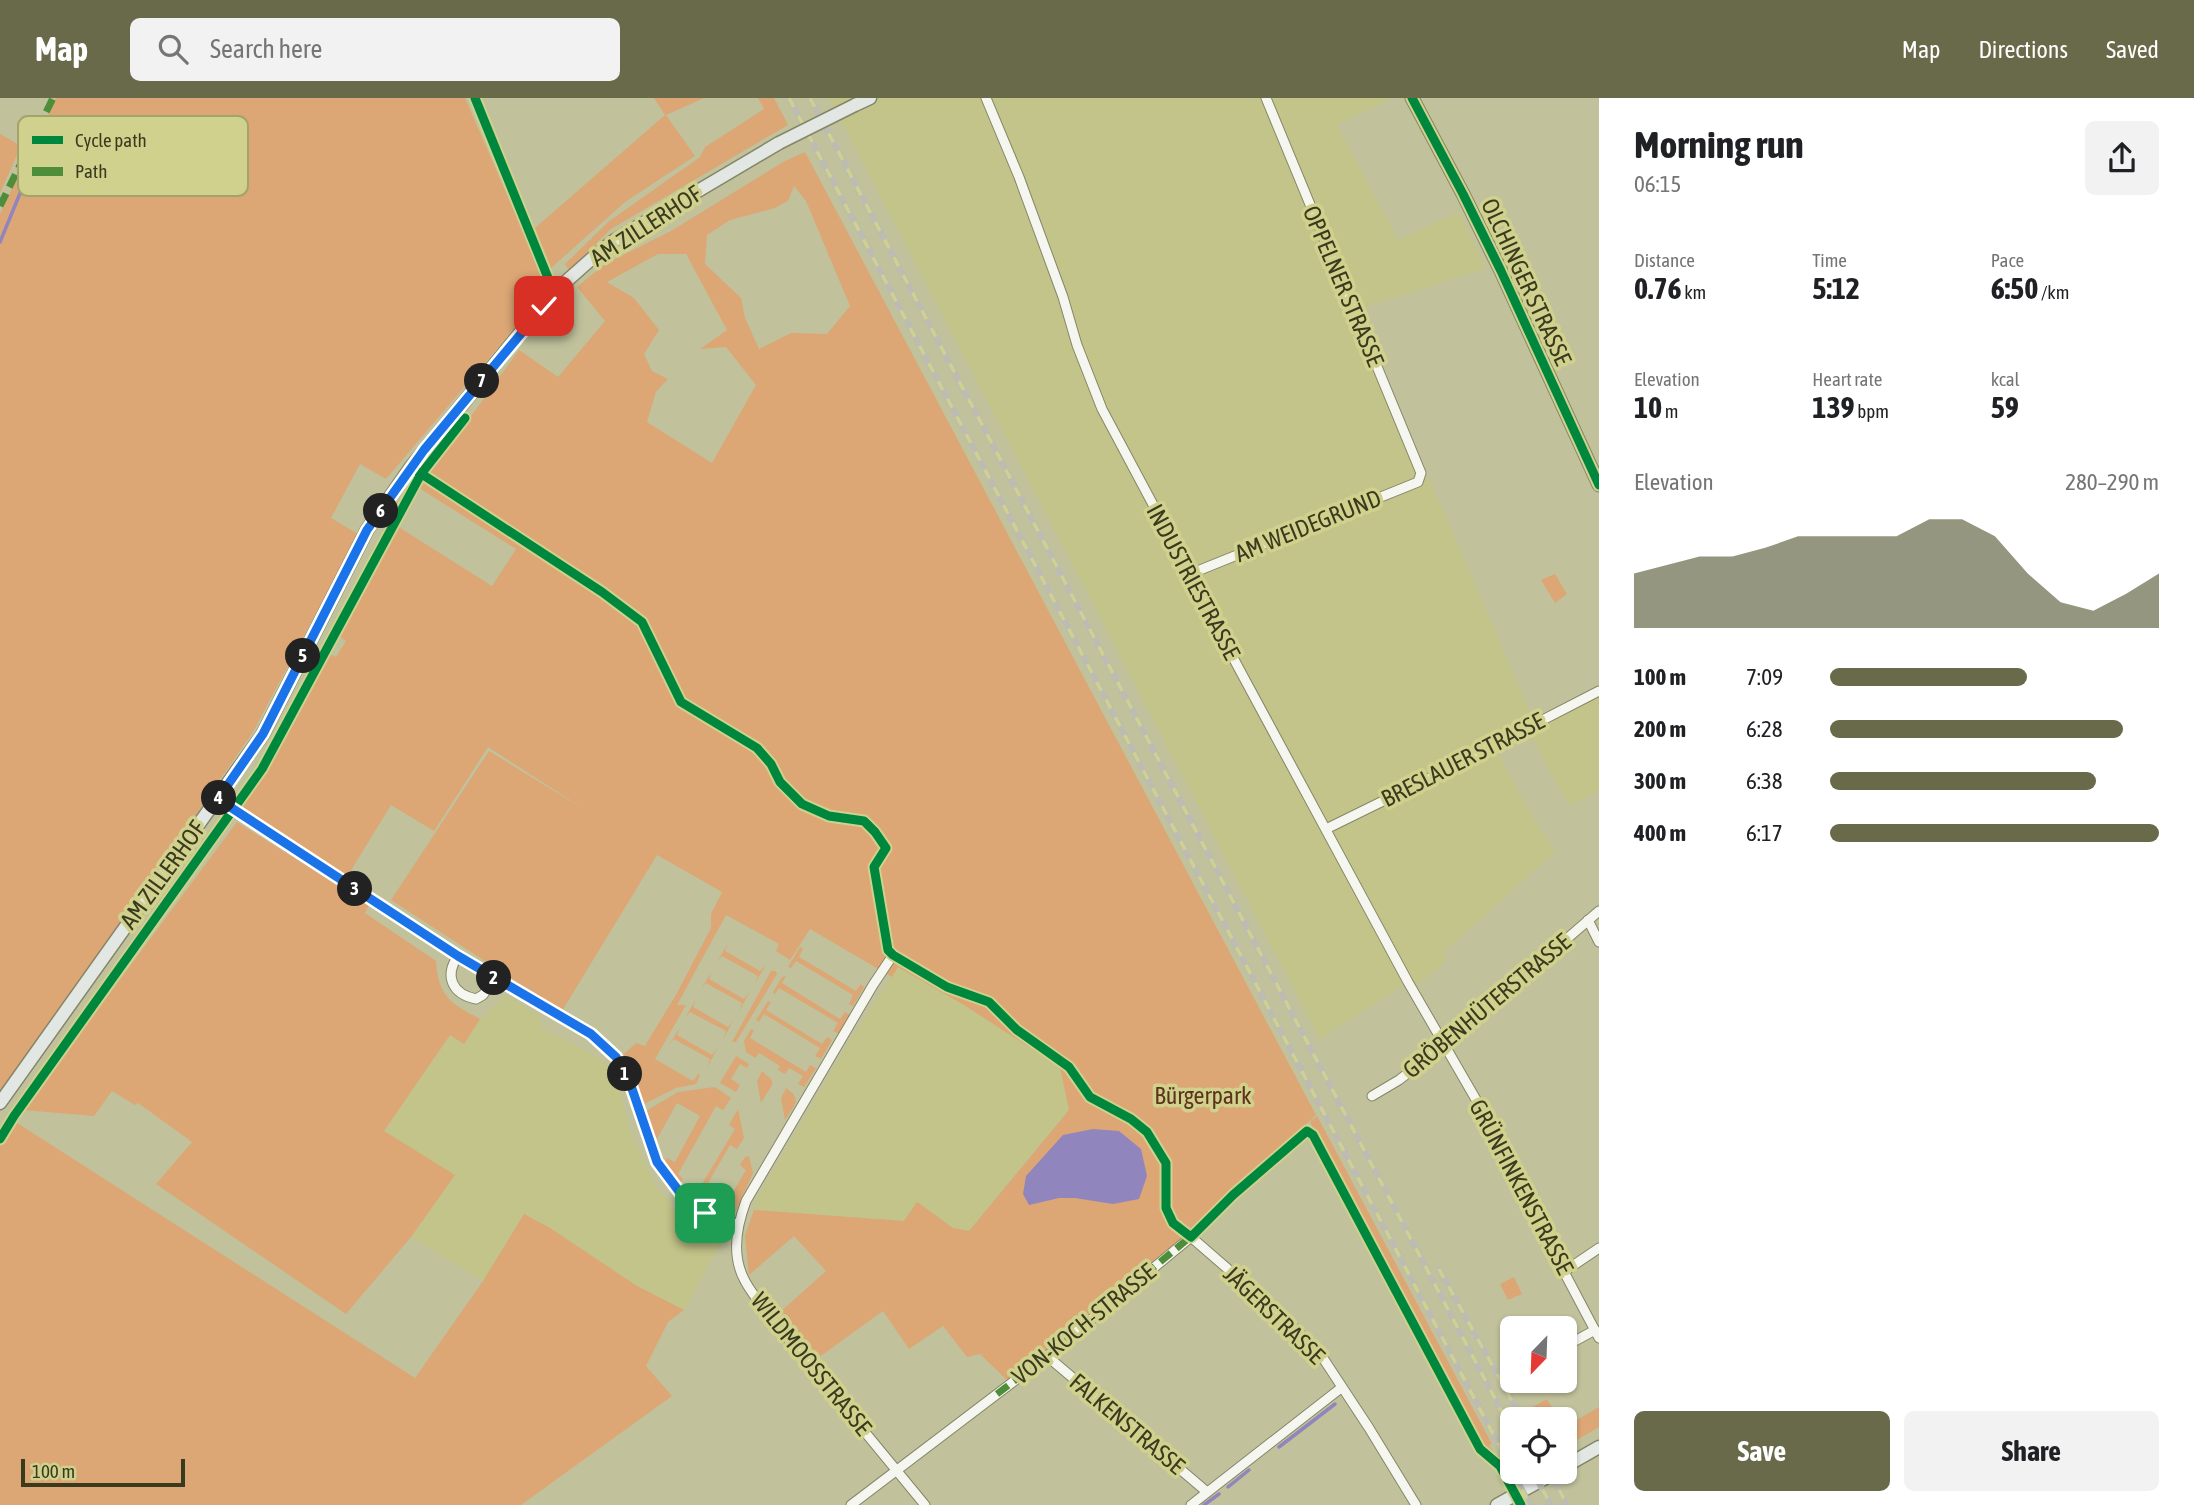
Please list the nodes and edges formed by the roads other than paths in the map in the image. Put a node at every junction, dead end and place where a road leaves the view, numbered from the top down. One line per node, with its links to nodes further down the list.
1 (475, 98): 6 (street)
2 (870, 98): 6 (street, AM ZILLERHOF, bridge)
3 (986, 98): 9 (street, INDUSTRIESTRASSE)
4 (1266, 98): 7 (street, OPPELNER STRASSE)
5 (1412, 98): 8 (street, OLCHINGER STRASSE)
6 (553, 293): 11 (street, AM ZILLERHOF)
7 (1421, 473): 9 (street, AM WEIDEGRUND)
8 (1599, 485)
9 (1190, 574): 12 (street, INDUSTRIESTRASSE)
10 (1599, 691): 12 (street, BRESLAUER STRASSE)
11 (218, 799): 17 (street); 21 (street, AM ZILLERHOF)
12 (1326, 829): 19 (street, INDUSTRIESTRASSE)
13 (1599, 911): 14 (street, GRÖBENHÜTERSTRASSE)
14 (1588, 920): 15 (street); 19 (street, GRÖBENHÜTERSTRASSE)
15 (1599, 942)
16 (893, 955): 23 (street, WILDMOOSSTRASSE)
17 (458, 956): 18 (street); 18 (street)
18 (494, 979): 23 (street)
19 (1443, 1046): 20 (street, GRÖBENHÜTERSTRASSE); 26 (street, GRÜNFINKENSTRASSE)
20 (1372, 1097)
21 (0, 1103)
22 (1307, 1131): 24 (street, VON-KOCH-STRASSE)
23 (738, 1224): 33 (street, WILDMOOSSTRASSE)
24 (1191, 1237): 29 (street, VON-KOCH-STRASSE); 30 (street, JÄGERSTRASSE)
25 (1599, 1248): 26 (street)
26 (1565, 1271): 27 (street, GRÜNFINKENSTRASSE)
27 (1597, 1334): 28 (street, GRÜNFINKENSTRASSE)
28 (1577, 1342)
29 (1047, 1356): 33 (street, VON-KOCH-STRASSE); 35 (street, FALKENSTRASSE)
30 (1341, 1388): 35 (street); 39 (street, JÄGERSTRASSE)
31 (1599, 1447): 32 (street)
32 (1577, 1460)
33 (897, 1470): 36 (street, VON-KOCH-STRASSE); 37 (street, WILDMOOSSTRASSE)
34 (1535, 1484): 40 (street)
35 (1207, 1492): 38 (street)
36 (851, 1505)
37 (925, 1505)
38 (1191, 1505)
39 (1416, 1505)
40 (1497, 1505)

